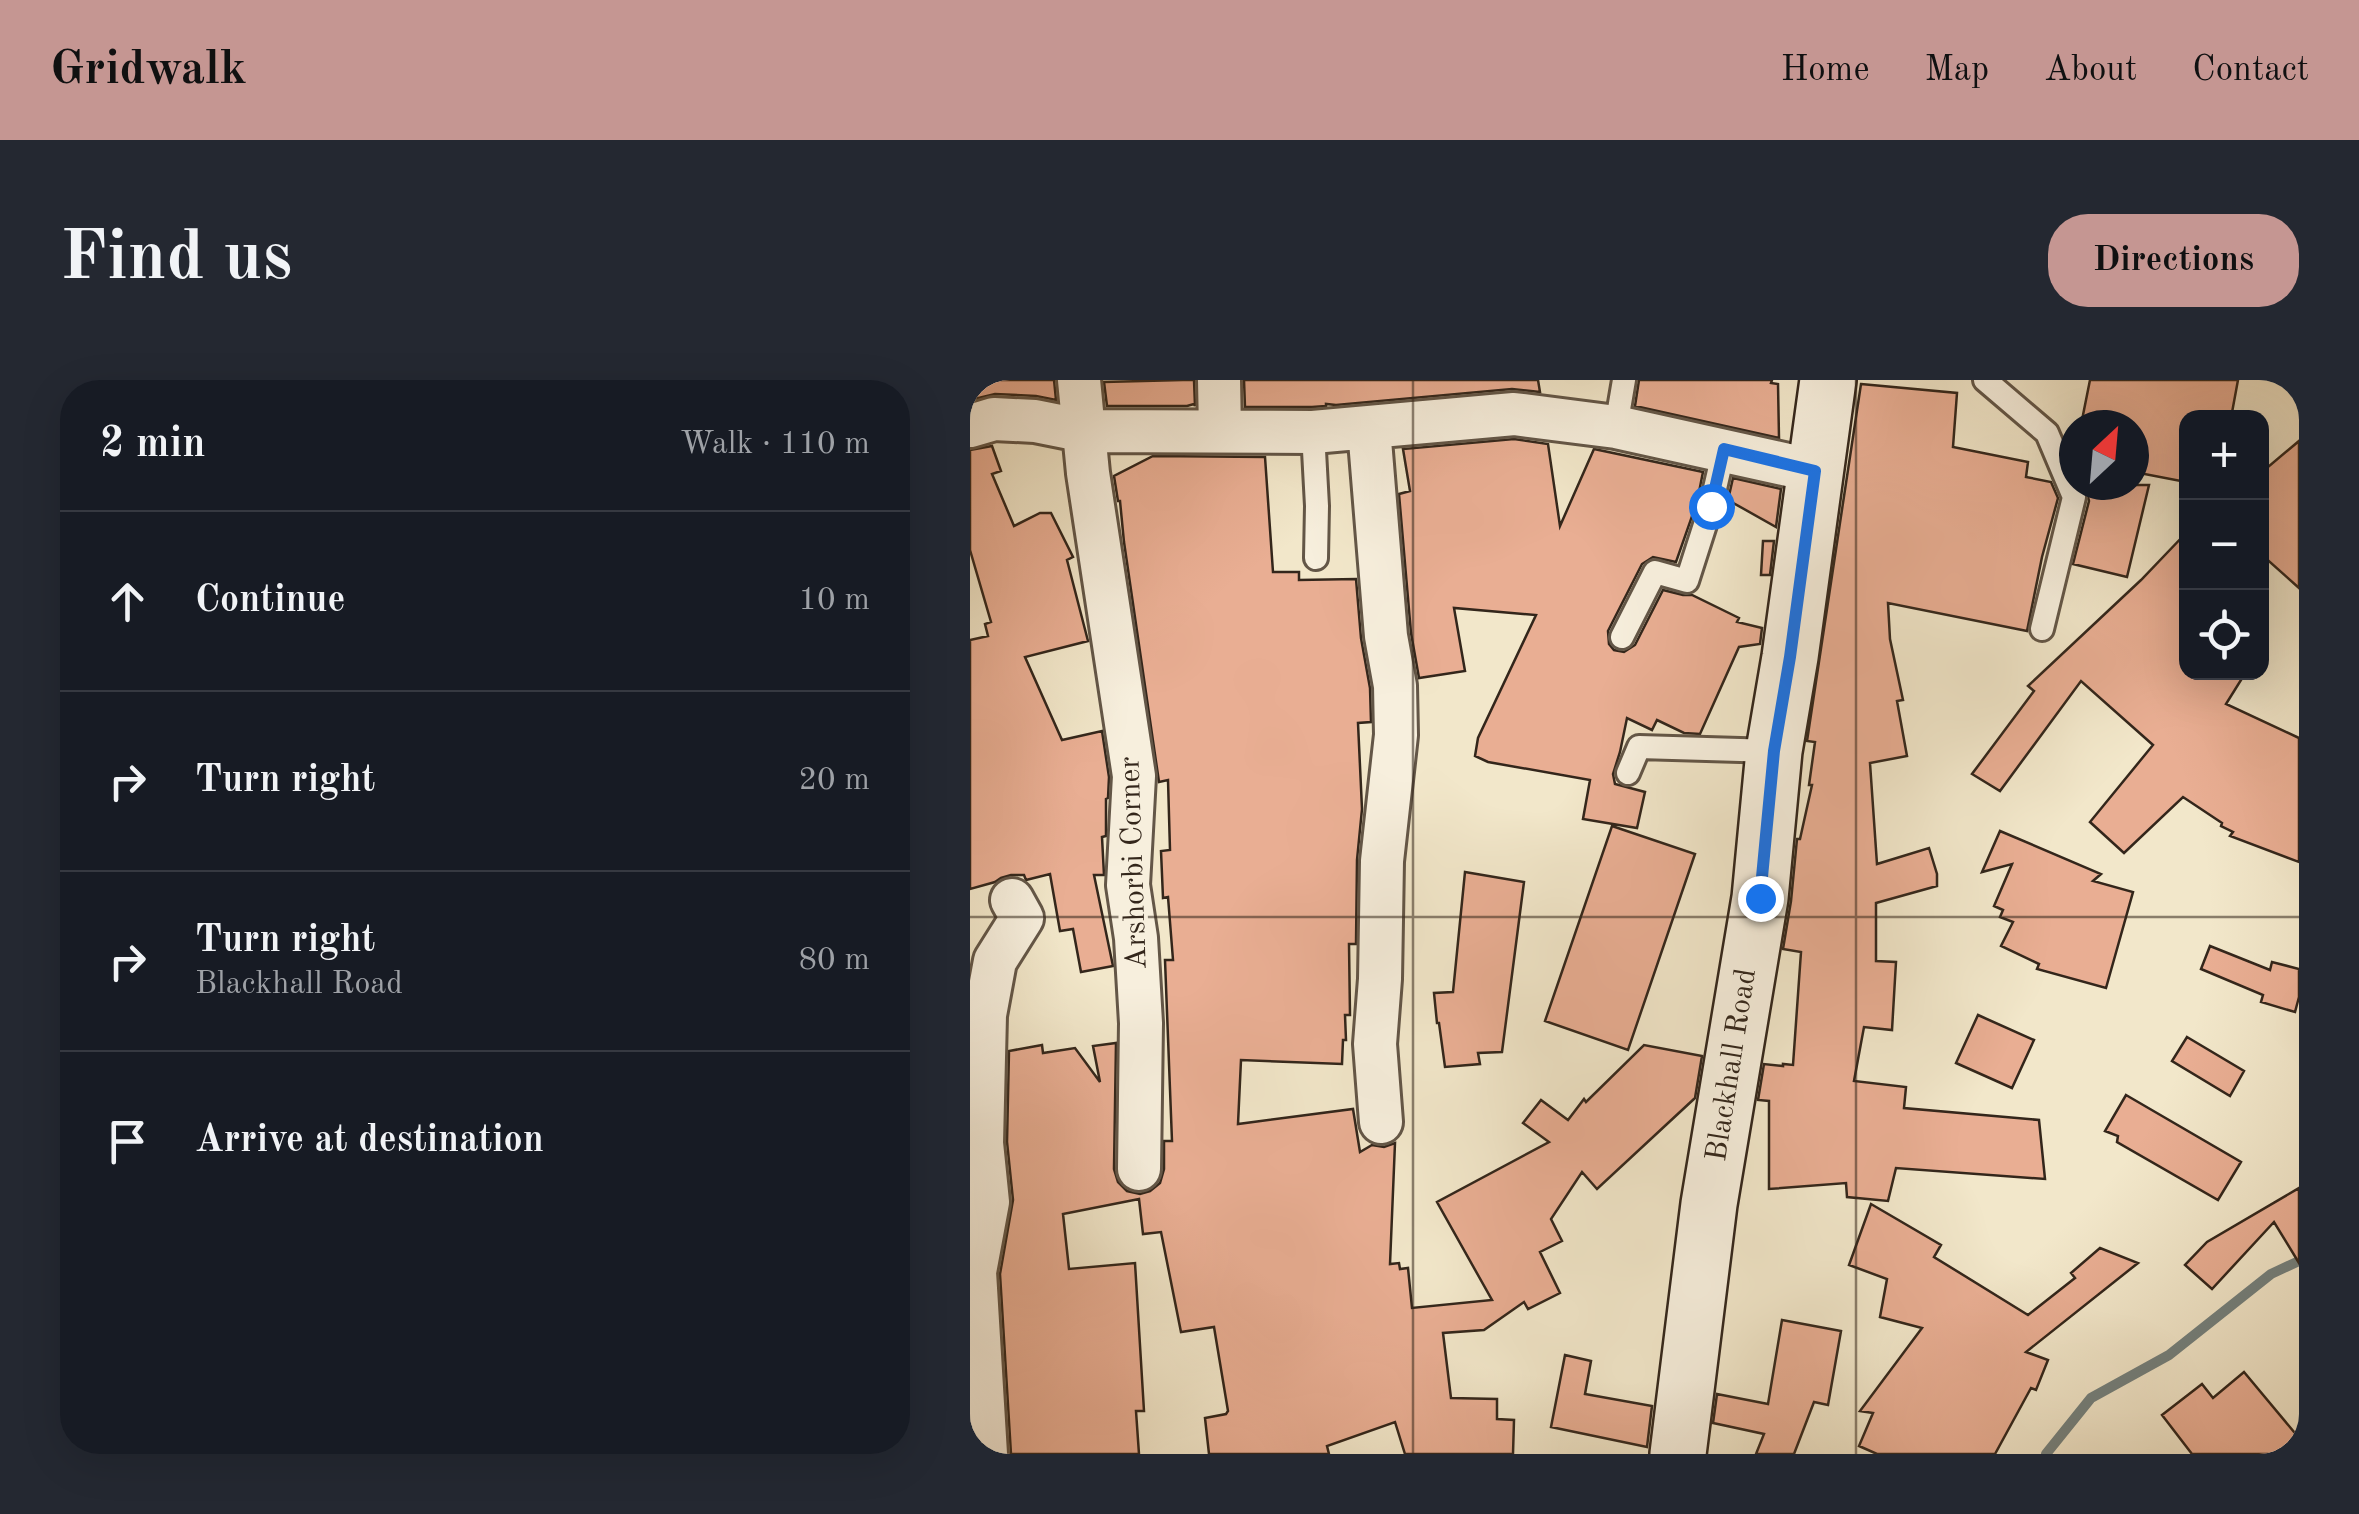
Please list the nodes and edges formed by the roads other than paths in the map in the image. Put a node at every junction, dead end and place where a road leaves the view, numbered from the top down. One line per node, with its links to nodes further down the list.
1 (1080, 380): 10 (street, Arshorbi Corner)
2 (1220, 380): 9 (street)
3 (1624, 380): 7 (lane)
4 (1828, 380): 13 (main road, Blackhall Road)
5 (1984, 380): 15 (lane)
6 (970, 426): 10 (street)
7 (1616, 427): 8 (street); 12 (street)
8 (1369, 428): 11 (street); 20 (street)
9 (1220, 430): 10 (street); 11 (street)
10 (1085, 432): 21 (street, Arshorbi Corner)
11 (1313, 432): 14 (lane)
12 (1724, 449): 13 (street); 16 (lane)
13 (1815, 471): 17 (main road, Blackhall Road)
14 (1316, 558)
15 (2042, 630)
16 (1622, 637)
17 (1774, 751): 18 (lane); 23 (main road, Blackhall Road)
18 (1628, 773)
19 (1012, 900): 22 (street)
20 (1381, 1122)
21 (1139, 1169)
22 (986, 1454)
23 (1678, 1454)

